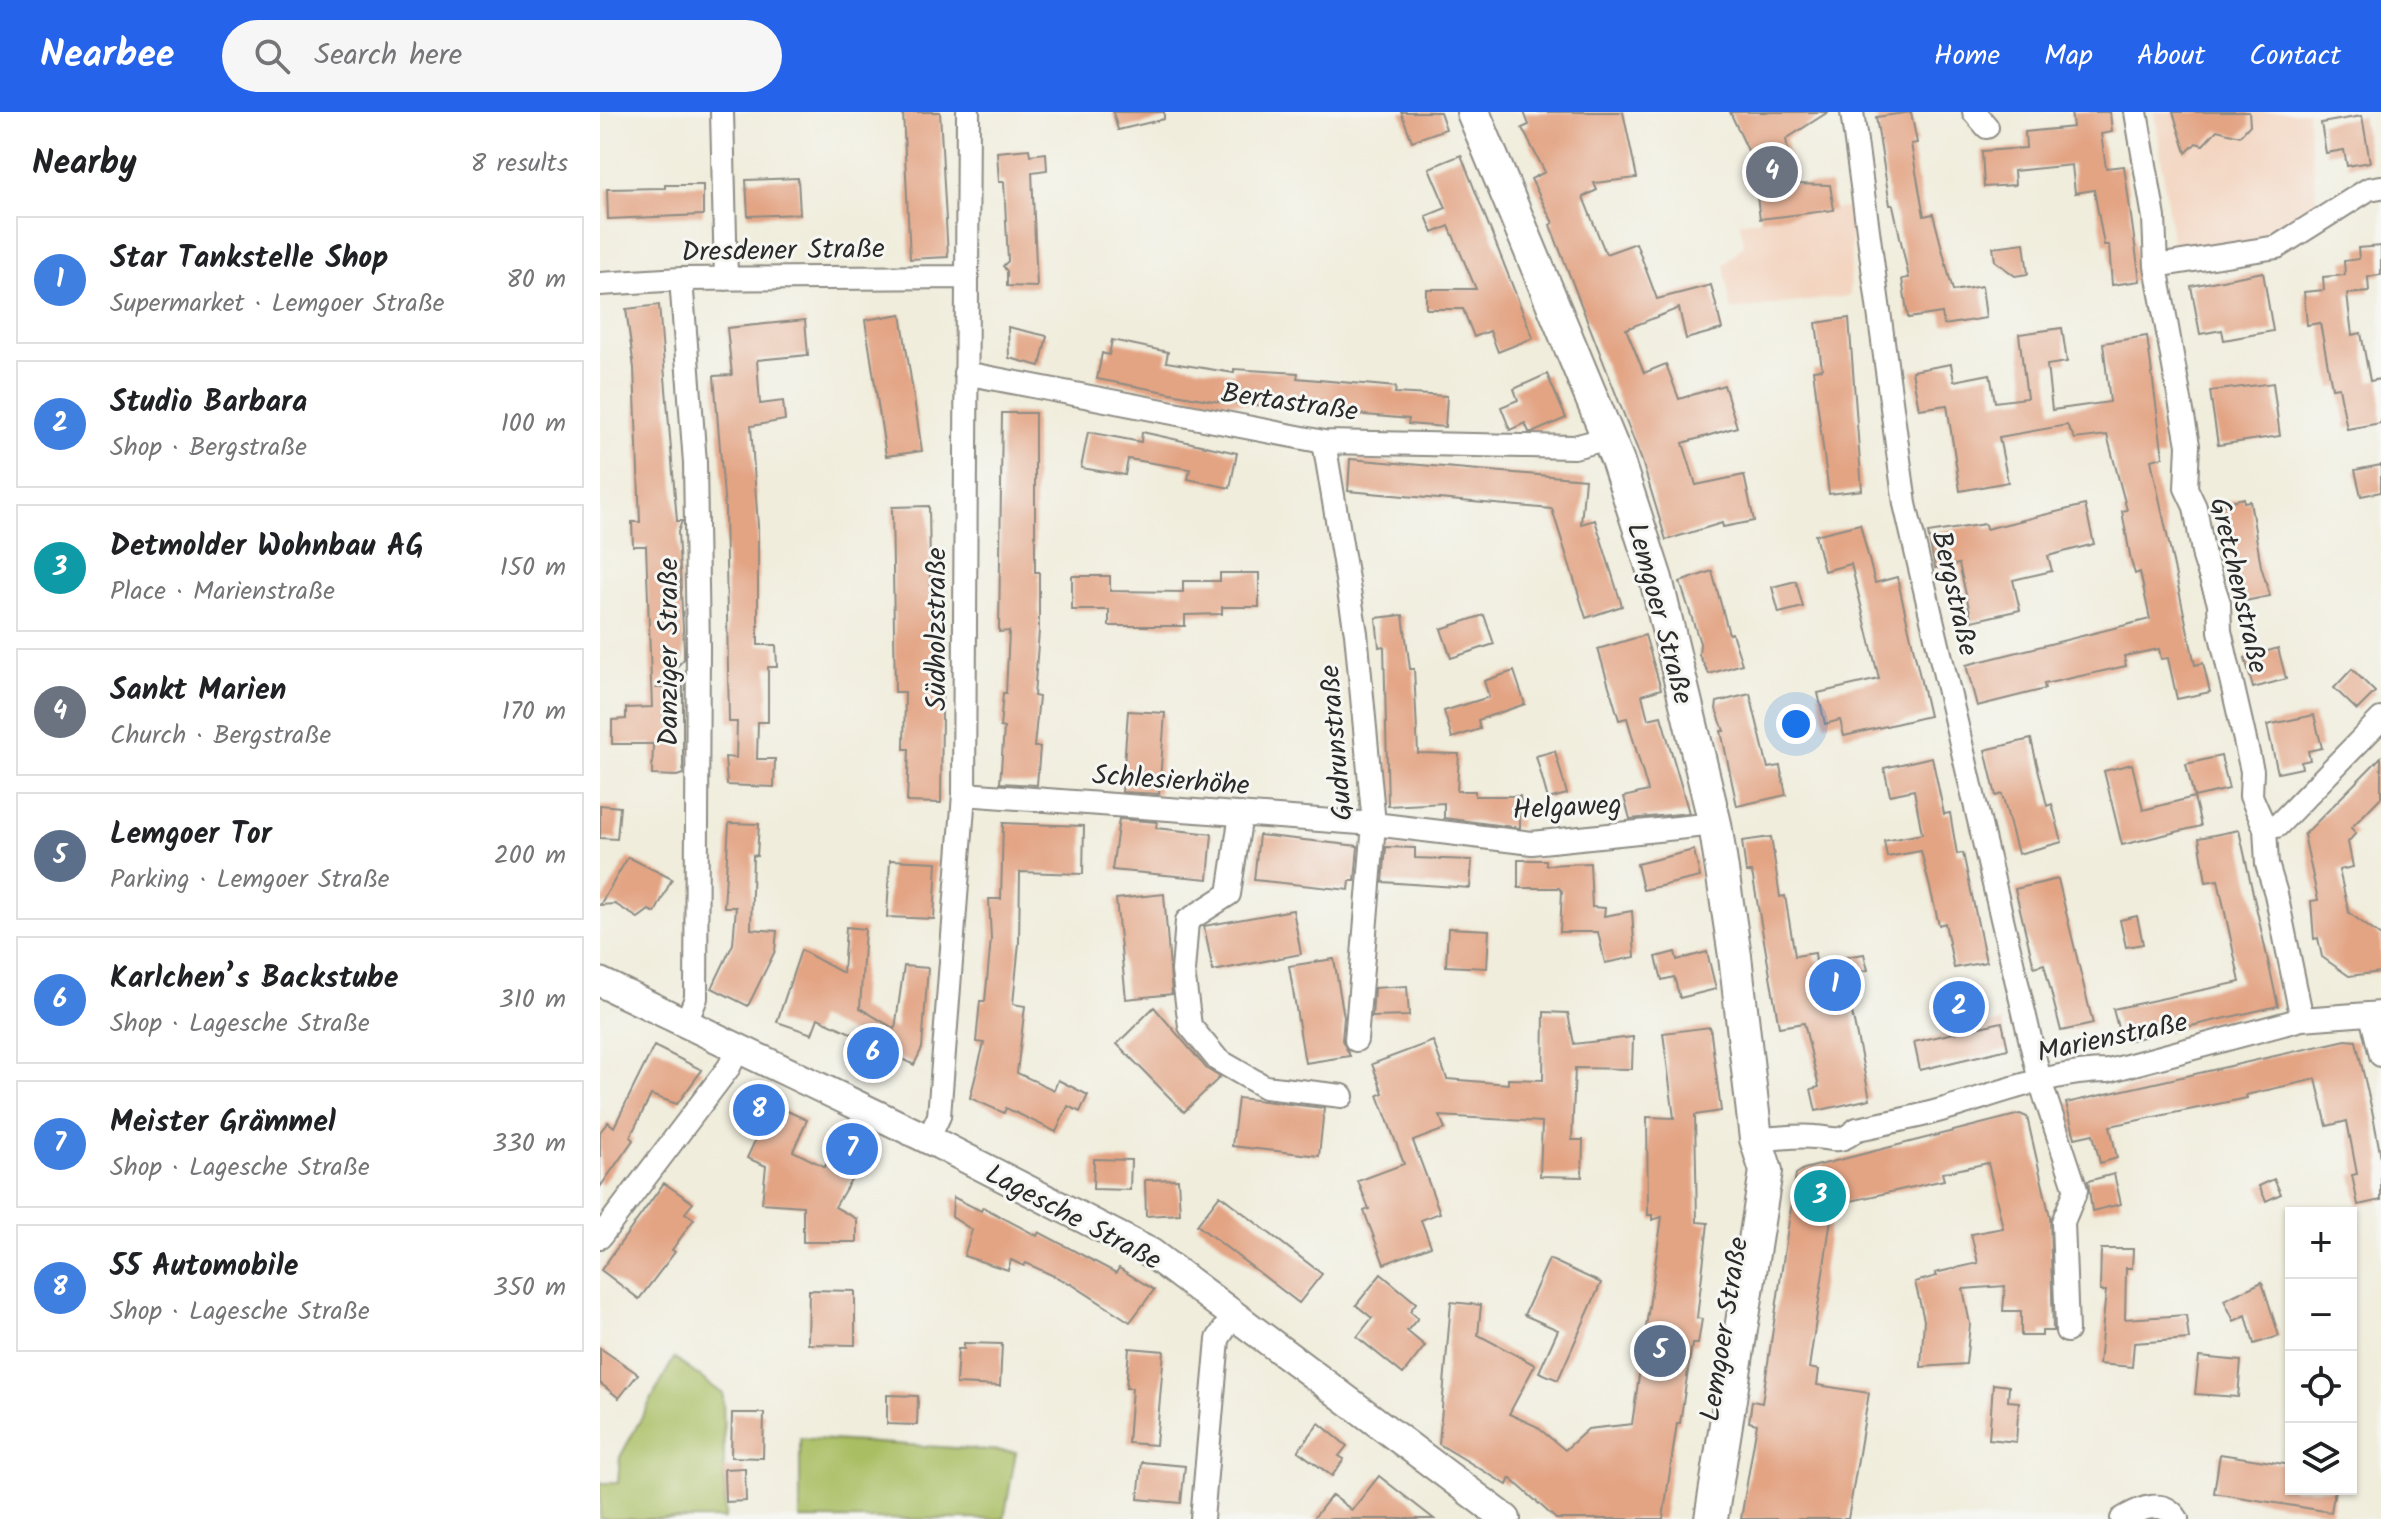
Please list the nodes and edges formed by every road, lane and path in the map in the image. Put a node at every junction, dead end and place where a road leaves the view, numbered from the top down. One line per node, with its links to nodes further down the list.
1 (722, 112): 10 (street)
2 (968, 112): 8 (street, Südholzstraße)
3 (1473, 112): 13 (main road, Lemgoer Straße)
4 (1852, 112): 28 (street, Bergstraße)
5 (2136, 112): 7 (street, Gretchenstraße)
6 (2381, 187): 7 (street)
7 (2156, 266): 20 (street, Gretchenstraße)
8 (966, 277): 10 (street, Dresdener Straße); 12 (street, Südholzstraße)
9 (681, 279): 10 (street, Dresdener Straße); 11 (street, Dresdener Straße); 24 (street, Danziger Straße)
10 (726, 279)
11 (600, 284)
12 (965, 373): 14 (street, Bertastraße); 16 (street, Südholzstraße)
13 (1609, 438): 14 (street, Bertastraße); 19 (main road, Lemgoer Straße)
14 (1324, 442): 18 (street, Gudrunstraße)
15 (2381, 719): 20 (street)
16 (964, 794): 17 (street, Schlesierhöhe); 31 (street, Südholzstraße)
17 (1241, 814): 18 (street, Schlesierhöhe); 29 (street)
18 (1374, 824): 19 (street, Helgaweg); 25 (street, Gudrunstraße)
19 (1715, 824): 30 (main road, Lemgoer Straße)
20 (2265, 828): 23 (street, Gretchenstraße)
21 (600, 982): 24 (street, Lagesche Straße)
22 (2376, 1014): 23 (street, Marienstraße); 27 (street)
23 (2302, 1019): 28 (street, Marienstraße)
24 (686, 1023): 26 (street, Lagesche Straße)
25 (1356, 1040)
26 (738, 1049): 31 (street, Lagesche Straße); 32 (street)
27 (2381, 1055)
28 (2040, 1081): 30 (street, Marienstraße); 34 (street, Bergstraße)
29 (1342, 1096)
30 (1756, 1139): 37 (main road, Lemgoer Straße); 38 (main road, Lemgoer Straße)
31 (927, 1142): 33 (street, Lagesche Straße)
32 (600, 1237)
33 (1234, 1314): 35 (street); 36 (street, Lagesche Straße)
34 (2067, 1331)
35 (1202, 1519)
36 (1506, 1519)
37 (1689, 1519)
38 (1711, 1519)
39 (2122, 1519): 40 (street)
40 (2177, 1519)

